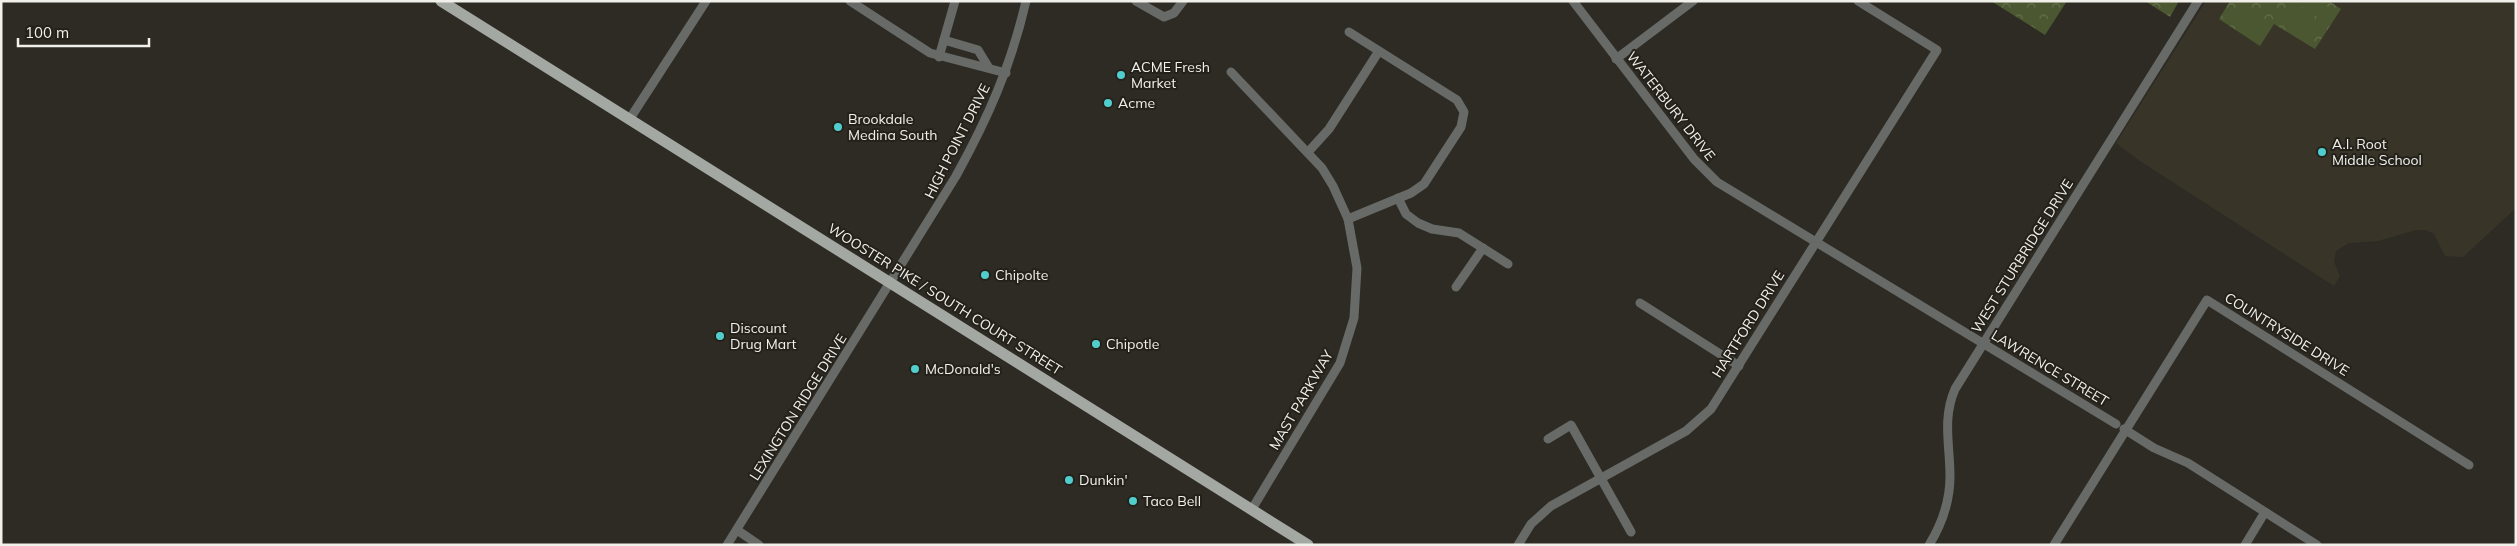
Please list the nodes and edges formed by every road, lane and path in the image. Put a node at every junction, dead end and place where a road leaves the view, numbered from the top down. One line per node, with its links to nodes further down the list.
1 (441, 1): 20 (main road, WOOSTER PIKE / SOUTH COURT STREET)
2 (706, 1): 20 (street)
3 (850, 1): 15 (street)
4 (955, 1): 13 (street)
5 (1026, 1): 19 (street, HIGH POINT DRIVE)
6 (1136, 1): 7 (street)
7 (1183, 1)
8 (1573, 1): 16 (street, WATERBURY DRIVE)
9 (1692, 1): 16 (street)
10 (1858, 1): 24 (street, HARTFORD DRIVE)
11 (2198, 1): 30 (street, WEST STURBRIDGE DRIVE)
12 (1349, 32): 14 (street)
13 (944, 40): 15 (street); 17 (street)
14 (1379, 50): 21 (street); 22 (street)
15 (940, 57): 17 (street)
16 (1616, 59): 24 (street, WATERBURY DRIVE)
17 (989, 68): 19 (street)
18 (1231, 72): 21 (street, MAST PARKWAY)
19 (1006, 73): 27 (street, HIGH POINT DRIVE)
20 (629, 120): 27 (main road, WOOSTER PIKE / SOUTH COURT STREET)
21 (1309, 151): 23 (street, MAST PARKWAY)
22 (1398, 198): 23 (street); 25 (street)
23 (1348, 218): 36 (street, MAST PARKWAY)
24 (1816, 241): 30 (street, LAWRENCE STREET); 31 (street, HARTFORD DRIVE)
25 (1482, 248): 26 (street); 28 (street)
26 (1508, 264)
27 (892, 284): 36 (main road, WOOSTER PIKE / SOUTH COURT STREET); 38 (street, LEXINGTON RIDGE DRIVE)
28 (1456, 288)
29 (1640, 303): 31 (street)
30 (1983, 343): 32 (street, LAWRENCE STREET); 44 (street, WEST STURBRIDGE DRIVE)
31 (1739, 366): 35 (street, HARTFORD DRIVE)
32 (2122, 428): 34 (street, COUNTRYSIDE DRIVE); 37 (street, LAWRENCE STREET); 45 (street, COUNTRYSIDE DRIVE)
33 (1548, 439): 35 (street)
34 (2470, 465)
35 (1601, 478): 39 (street); 43 (street, HARTFORD DRIVE)
36 (1252, 509): 42 (main road, WOOSTER PIKE / SOUTH COURT STREET)
37 (2265, 512): 46 (street); 47 (street, LAWRENCE STREET)
38 (737, 530): 40 (street, LEXINGTON RIDGE DRIVE); 41 (street)
39 (1631, 532)
40 (728, 545)
41 (759, 545)
42 (1308, 545)
43 (1518, 545)
44 (1929, 545)
45 (2054, 545)
46 (2245, 545)
47 (2317, 545)

